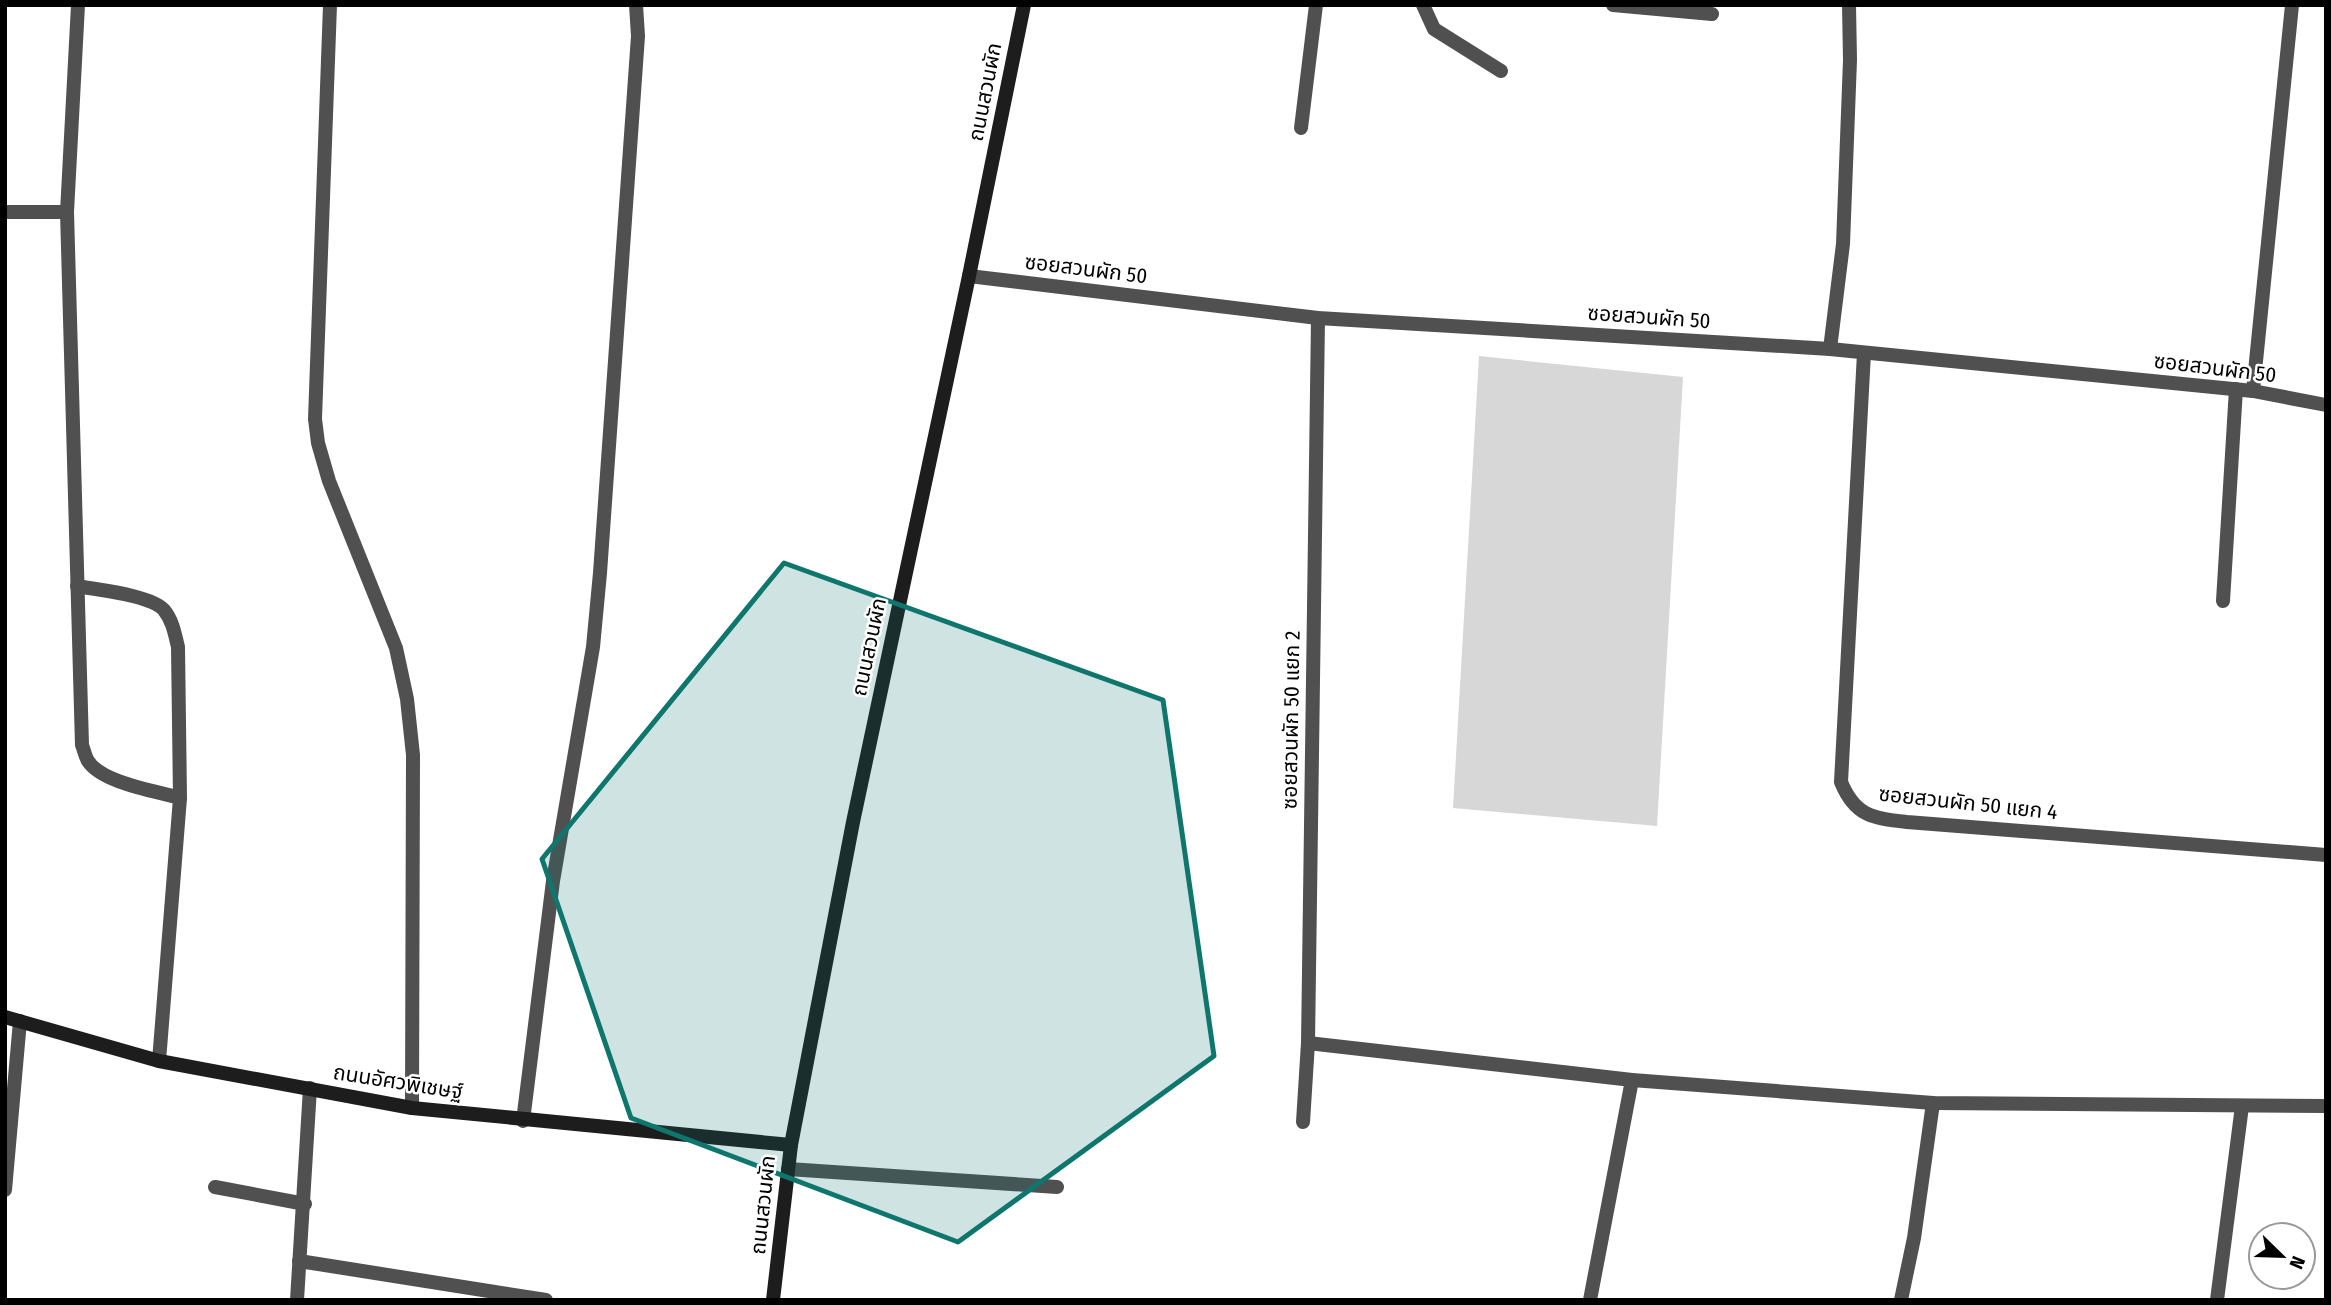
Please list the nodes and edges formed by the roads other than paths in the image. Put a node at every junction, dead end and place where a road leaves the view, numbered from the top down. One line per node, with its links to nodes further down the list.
1 (78, 5): 14 (street)
2 (330, 5): 34 (street)
3 (636, 5): 35 (street)
4 (1024, 5): 15 (street, ถนนสวนผัก)
5 (1316, 5): 12 (street)
6 (1423, 5): 11 (street)
7 (1613, 5): 10 (street)
8 (1849, 5): 17 (street)
9 (2292, 5): 20 (street)
10 (1712, 14)
11 (1501, 71)
12 (1301, 128)
13 (5, 212): 14 (street)
14 (67, 212): 22 (street)
15 (969, 276): 16 (street, ซอยสวนผัก 50); 37 (street, ถนนสวนผัก)
16 (1318, 317): 17 (street, ซอยสวนผัก 50); 27 (street, ซอยสวนผัก 50 แยก 2)
17 (1830, 349): 18 (street, ซอยสวนผัก 50)
18 (1864, 354): 19 (street, ซอยสวนผัก 50); 25 (street, ซอยสวนผัก 50 แยก 4)
19 (2236, 389): 20 (street, ซอยสวนผัก 50); 23 (street)
20 (2253, 391): 21 (street, ซอยสวนผัก 50)
21 (2326, 405)
22 (77, 586): 24 (street); 24 (street)
23 (2223, 601)
24 (180, 798): 28 (street)
25 (2326, 855)
26 (13, 1019): 28 (street, ถนนอัศวพิเชษฐ์); 41 (street)
27 (1308, 1044): 29 (street); 36 (street, ซอยสวนผัก 50 แยก 2)
28 (159, 1061): 30 (street, ถนนอัศวพิเชษฐ์)
29 (1632, 1080): 31 (street); 47 (street)
30 (310, 1088): 34 (street, ถนนอัศวพิเชษฐ์); 42 (street)
31 (1933, 1103): 32 (street); 48 (street)
32 (2242, 1106): 33 (street); 49 (street)
33 (2326, 1106)
34 (412, 1108): 35 (street, ถนนอัศวพิเชษฐ์)
35 (523, 1121): 37 (street, ถนนอัศวพิเชษฐ์)
36 (1303, 1122)
37 (790, 1145): 38 (street, ถนนสวนผัก)
38 (788, 1169): 40 (street); 46 (street, ถนนสวนผัก)
39 (215, 1187): 42 (street)
40 (1057, 1187)
41 (5, 1190)
42 (304, 1204): 43 (street)
43 (299, 1261): 44 (street); 45 (street)
44 (297, 1300)
45 (546, 1300)
46 (773, 1300)
47 (1590, 1300)
48 (1901, 1300)
49 (2217, 1300)

